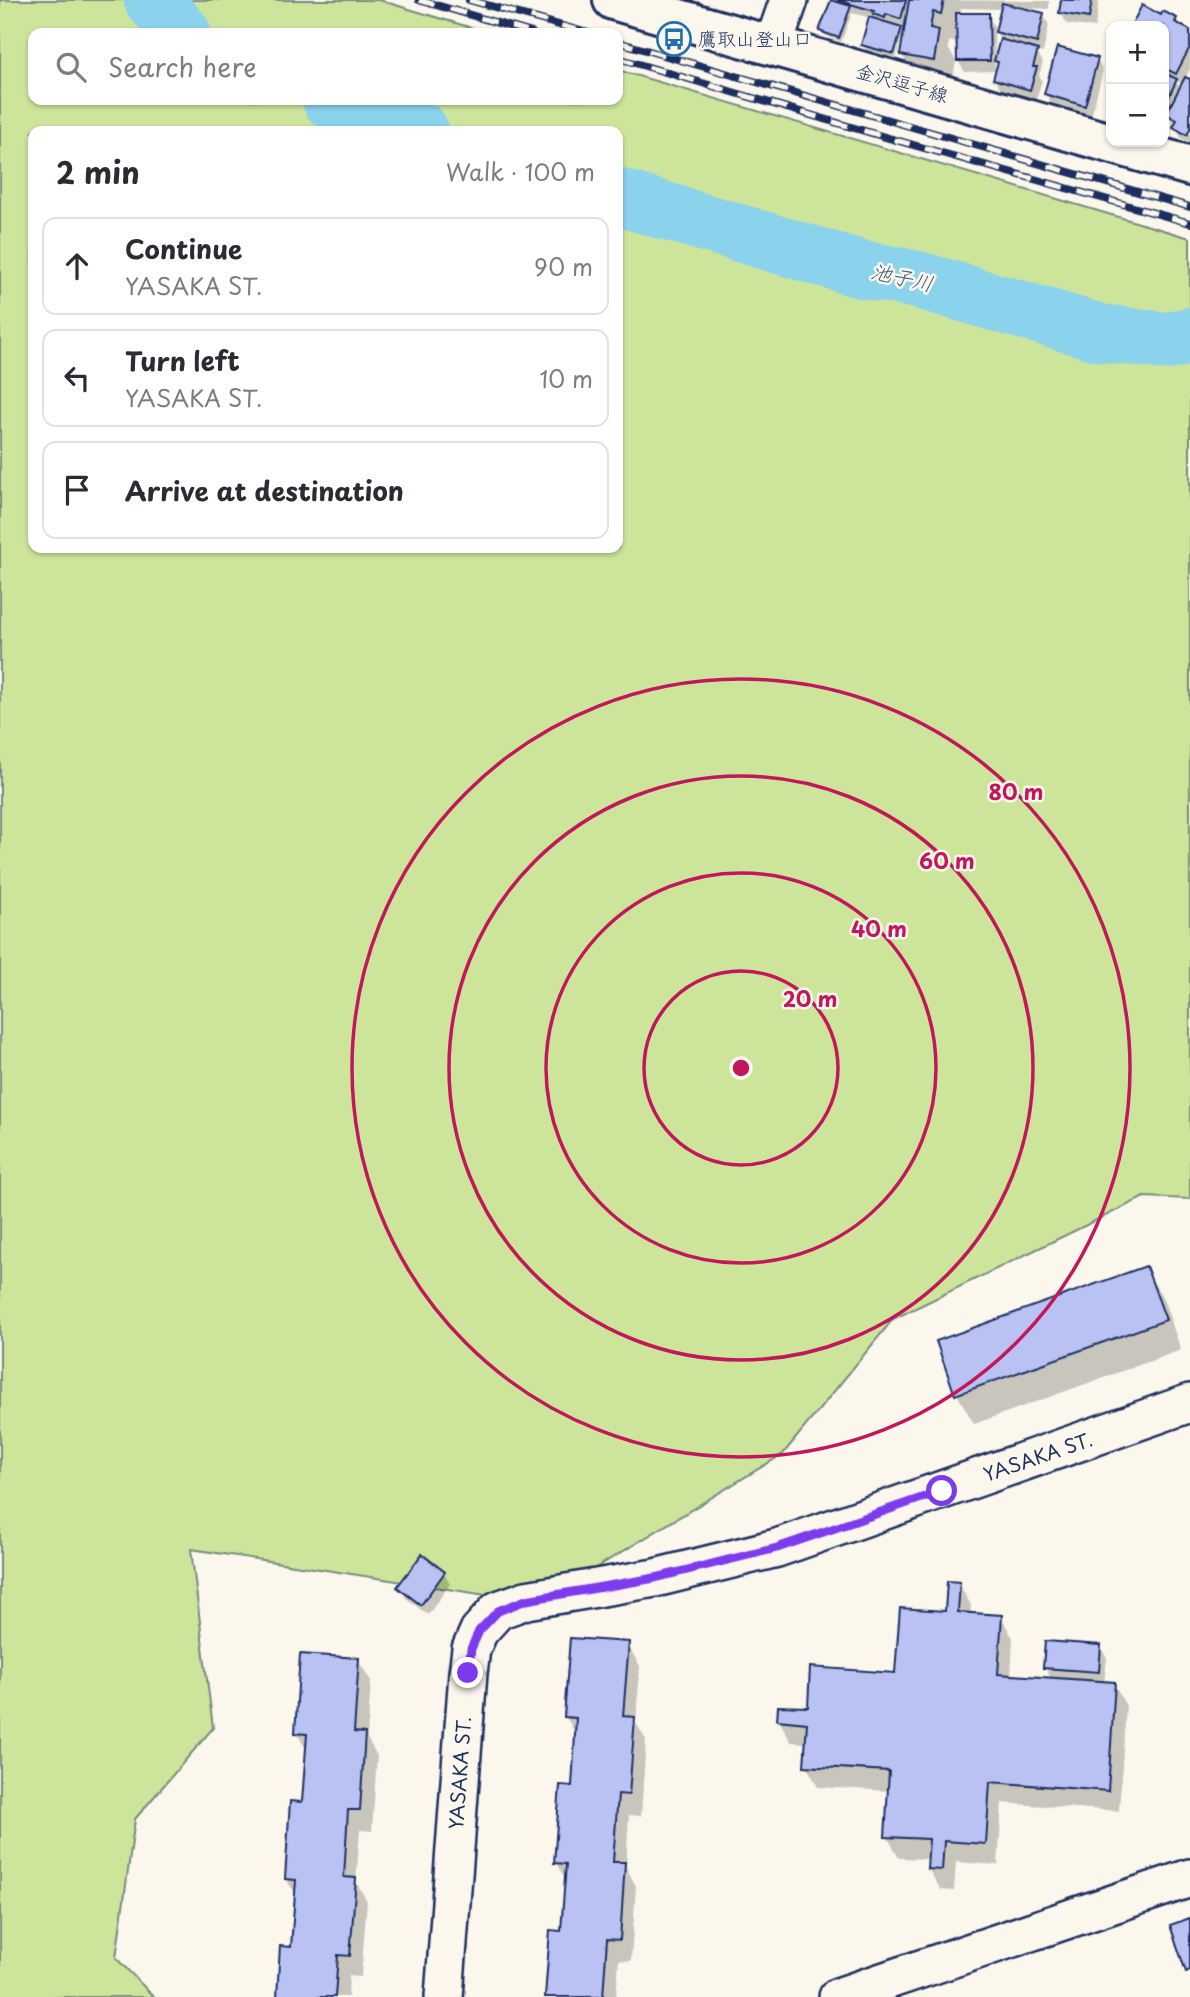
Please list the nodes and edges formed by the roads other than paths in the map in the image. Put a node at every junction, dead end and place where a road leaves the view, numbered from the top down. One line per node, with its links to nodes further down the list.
1 (613, 0): 3 (main road, 金沢逗子線)
2 (789, 0): 3 (street)
3 (773, 46): 4 (main road, 金沢逗子線)
4 (1190, 166)
5 (1190, 1403): 7 (street, YASAKA ST.)
6 (1190, 1878): 8 (street)
7 (444, 1997)
8 (838, 1997)

